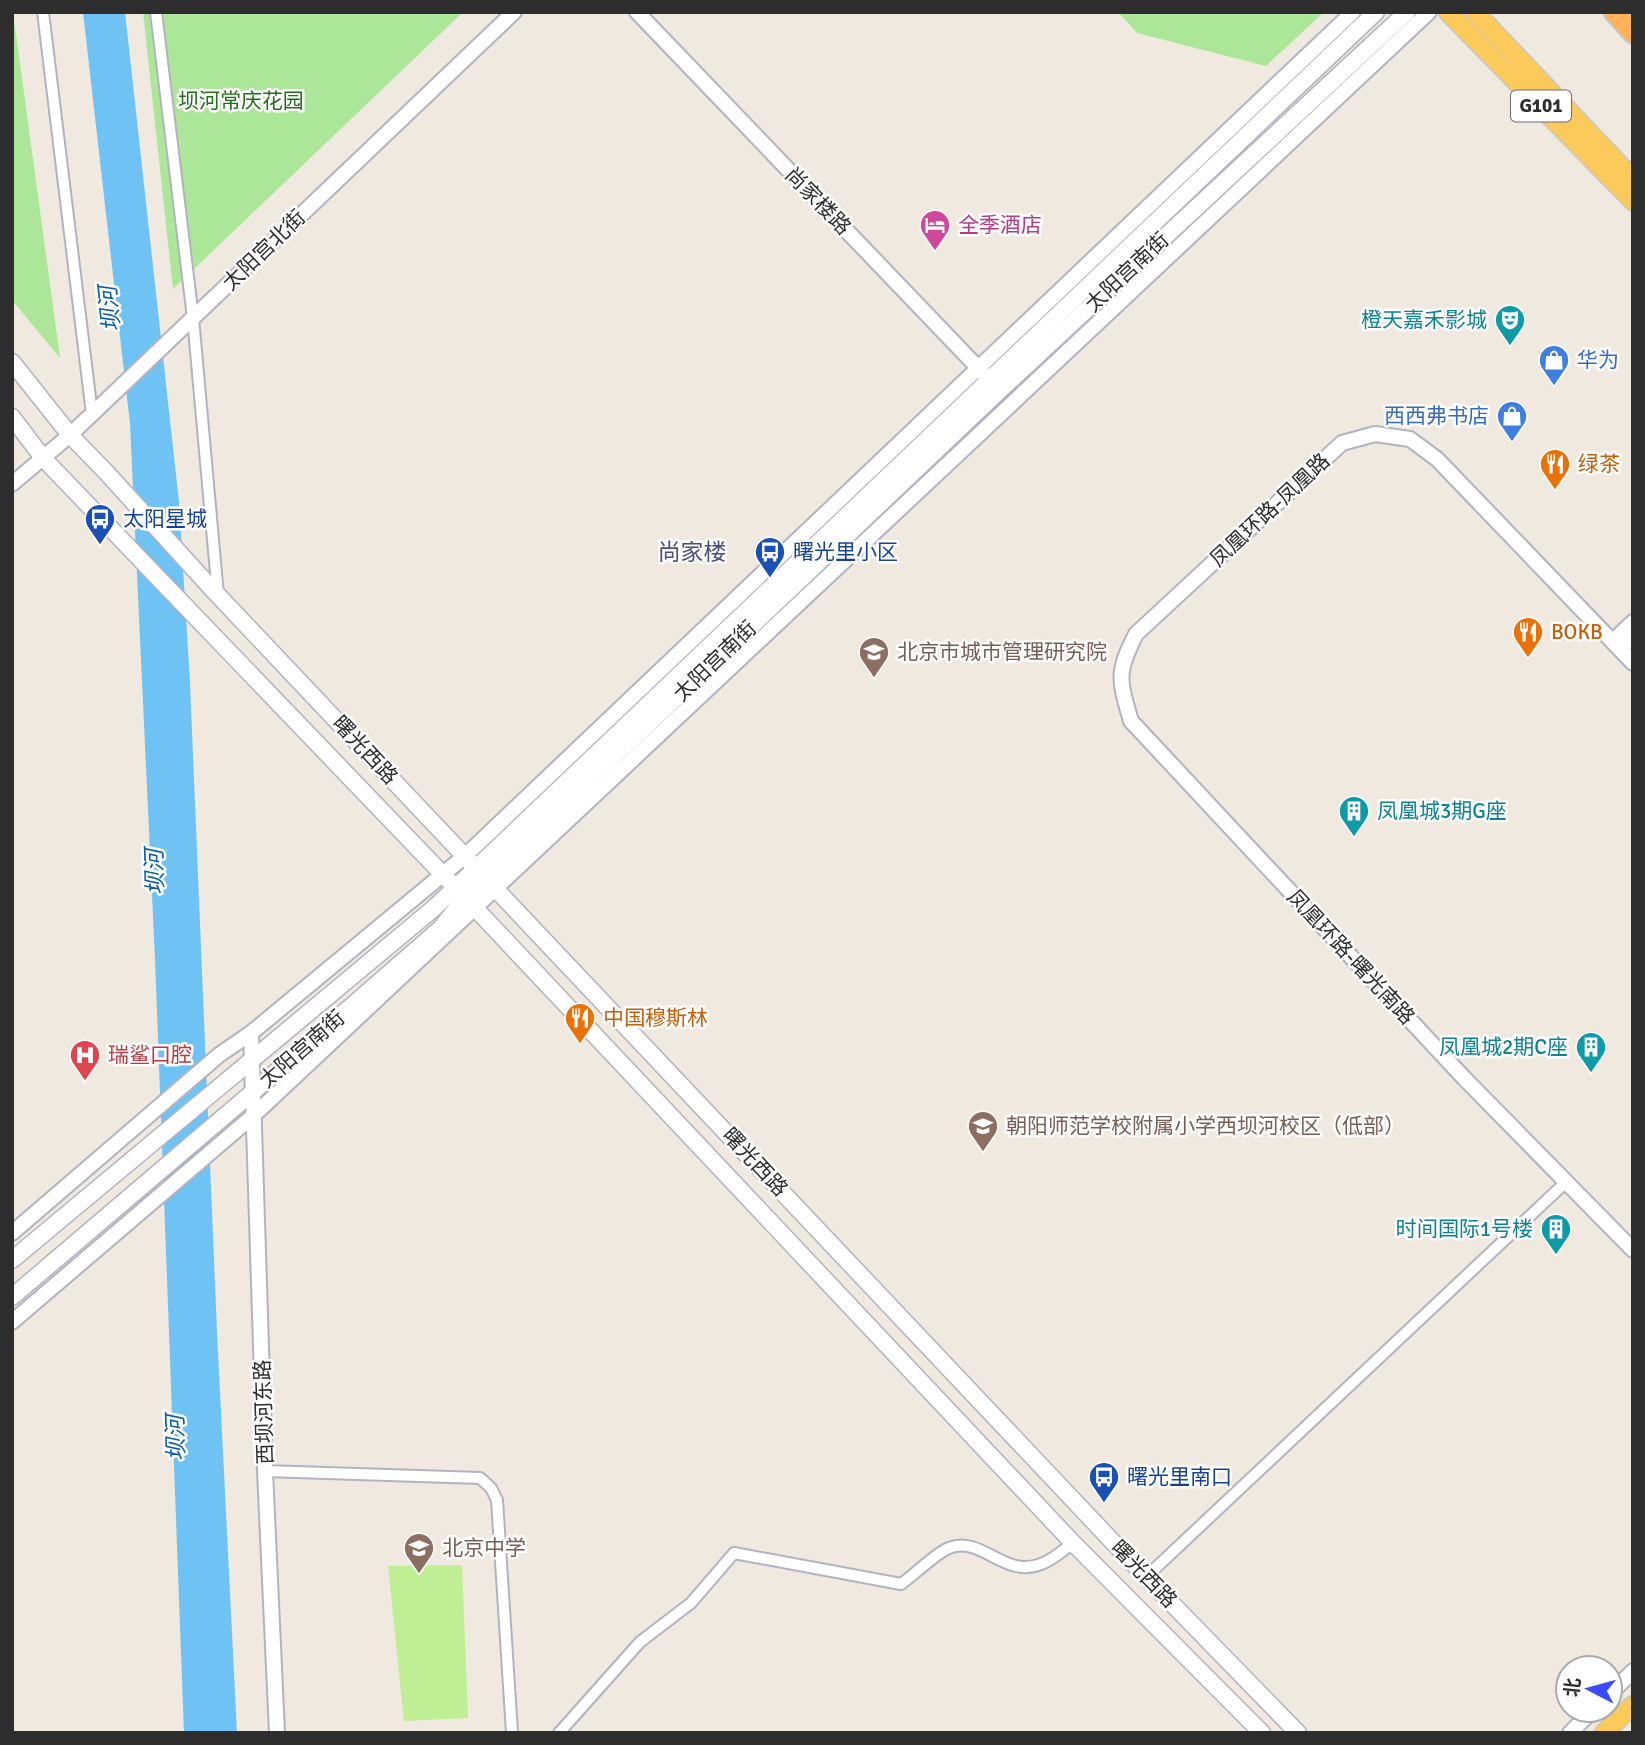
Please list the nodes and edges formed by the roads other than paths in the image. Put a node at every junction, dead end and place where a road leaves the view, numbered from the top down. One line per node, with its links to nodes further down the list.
1 (43, 12): 18 (street)
2 (156, 12): 15 (street)
3 (514, 12): 15 (street, 太阳宫北街)
4 (637, 12): 17 (street, 尚家楼路)
5 (1353, 12): 17 (street, 太阳宫南街)
6 (1376, 12): 17 (main road, 太阳宫南街)
7 (1407, 12): 17 (main road, 太阳宫南街)
8 (1429, 12): 29 (street, 太阳宫南街)
9 (1448, 12): 14 (highway, G101)
10 (1475, 12): 13 (highway, G101)
11 (1614, 12): 12 (highway)
12 (1633, 33)
13 (1633, 179)
14 (1633, 201)
15 (192, 319): 18 (street, 太阳宫北街); 23 (street)
16 (12, 362): 20 (main road)
17 (989, 380): 29 (main road, 太阳宫南街); 29 (street, 太阳宫南街)
18 (93, 414): 20 (street, 太阳宫北街)
19 (12, 417): 21 (main road)
20 (70, 435): 21 (street, 太阳宫北街); 23 (main road, 曙光西路)
21 (43, 458): 22 (street, 太阳宫北街); 30 (main road, 曙光西路)
22 (12, 484)
23 (216, 593): 29 (main road, 曙光西路)
24 (1633, 622): 26 (street)
25 (1633, 638): 26 (street)
26 (1616, 645): 27 (street, 凤凰环路-凤凰路); 28 (street, 凤凰环路-凤凰路)
27 (1633, 663)
28 (1131, 721): 35 (street, 凤凰环路-曙光南路)
29 (481, 873): 30 (main road, 太阳宫南街); 30 (street, 太阳宫南街); 43 (main road, 曙光西路)
30 (460, 892): 31 (street, 太阳宫南街); 32 (main road, 太阳宫南街); 33 (main road, 太阳宫南街); 34 (street, 太阳宫南街); 42 (main road, 曙光西路)
31 (251, 1033): 32 (street, 西坝河东路); 36 (street, 太阳宫南街)
32 (253, 1058): 33 (street, 西坝河东路); 38 (main road, 太阳宫南街)
33 (254, 1091): 34 (street, 西坝河东路); 39 (main road, 太阳宫南街)
34 (254, 1115): 40 (street, 太阳宫南街); 41 (street, 西坝河东路)
35 (1566, 1182): 37 (street, 凤凰环路-曙光南路); 43 (street)
36 (12, 1233)
37 (1633, 1250)
38 (12, 1260)
39 (12, 1297)
40 (12, 1322)
41 (265, 1471): 45 (street, 西坝河东路); 46 (street)
42 (1073, 1543): 47 (street); 48 (main road, 曙光西路)
43 (1146, 1577): 49 (main road, 曙光西路)
44 (1629, 1709): 50 (highway)
45 (277, 1733)
46 (512, 1733)
47 (559, 1733)
48 (1262, 1733)
49 (1298, 1733)
50 (1604, 1733)

